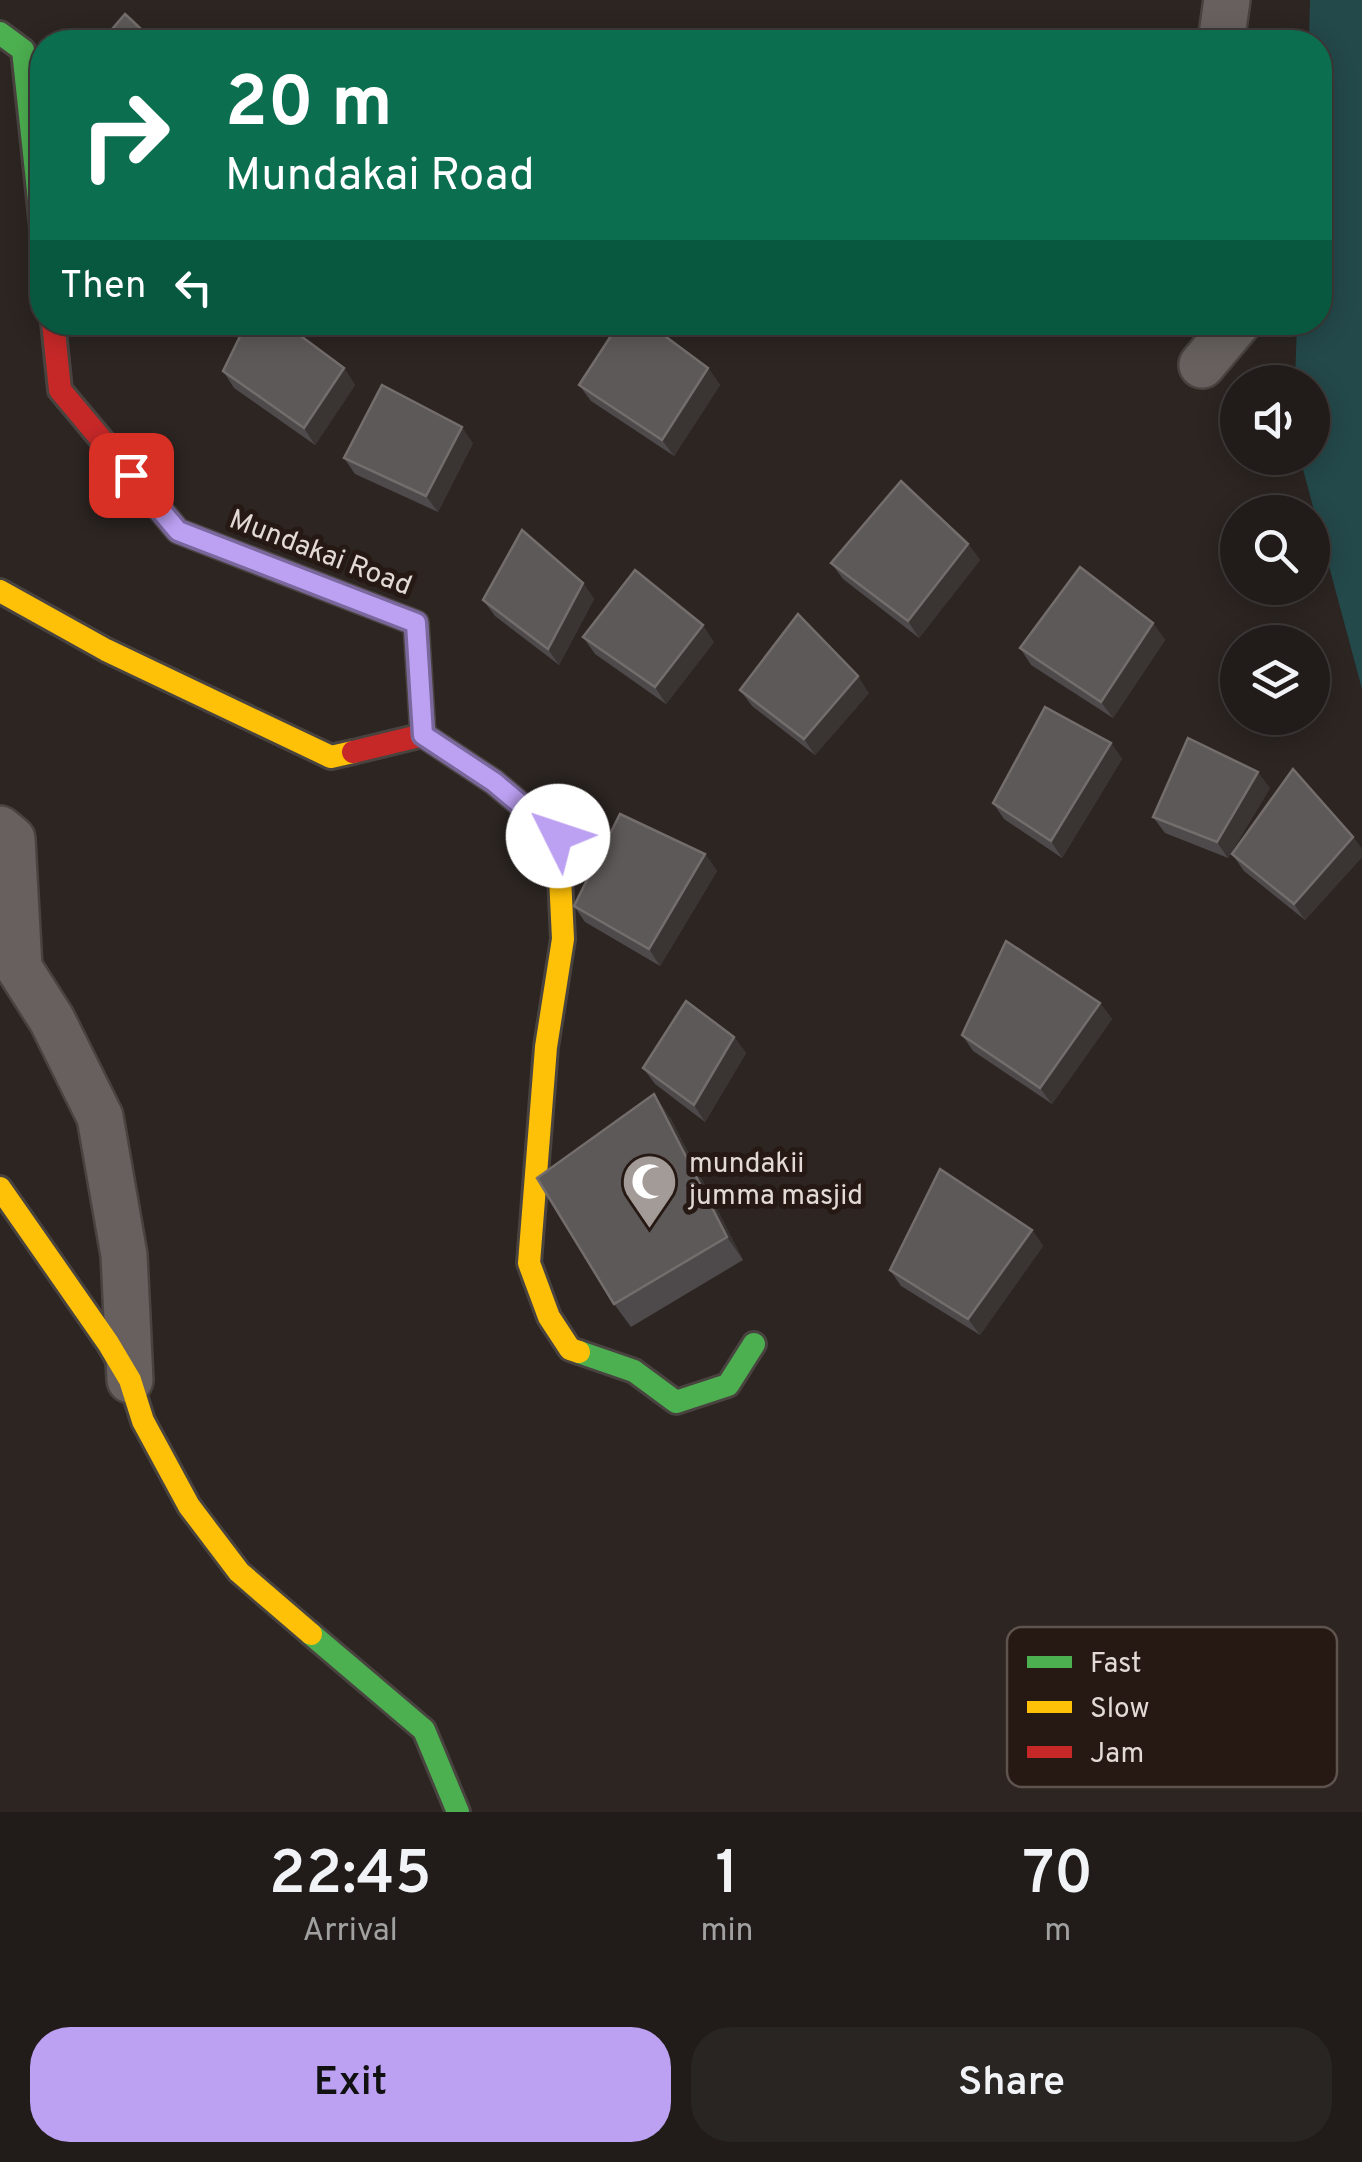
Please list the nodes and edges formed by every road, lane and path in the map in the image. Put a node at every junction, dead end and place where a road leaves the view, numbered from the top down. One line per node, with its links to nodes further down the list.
1 (1227, 0): 2 (street)
2 (1223, 30)
3 (0, 32): 4 (street)
4 (30, 116)
5 (54, 335): 9 (street, Mundakai Road)
6 (1227, 335): 7 (street)
7 (1202, 365)
8 (0, 591): 9 (street)
9 (423, 735): 12 (street)
10 (0, 829): 13 (street)
11 (0, 1188): 13 (street)
12 (754, 1344)
13 (130, 1380): 14 (street)
14 (458, 1812)

